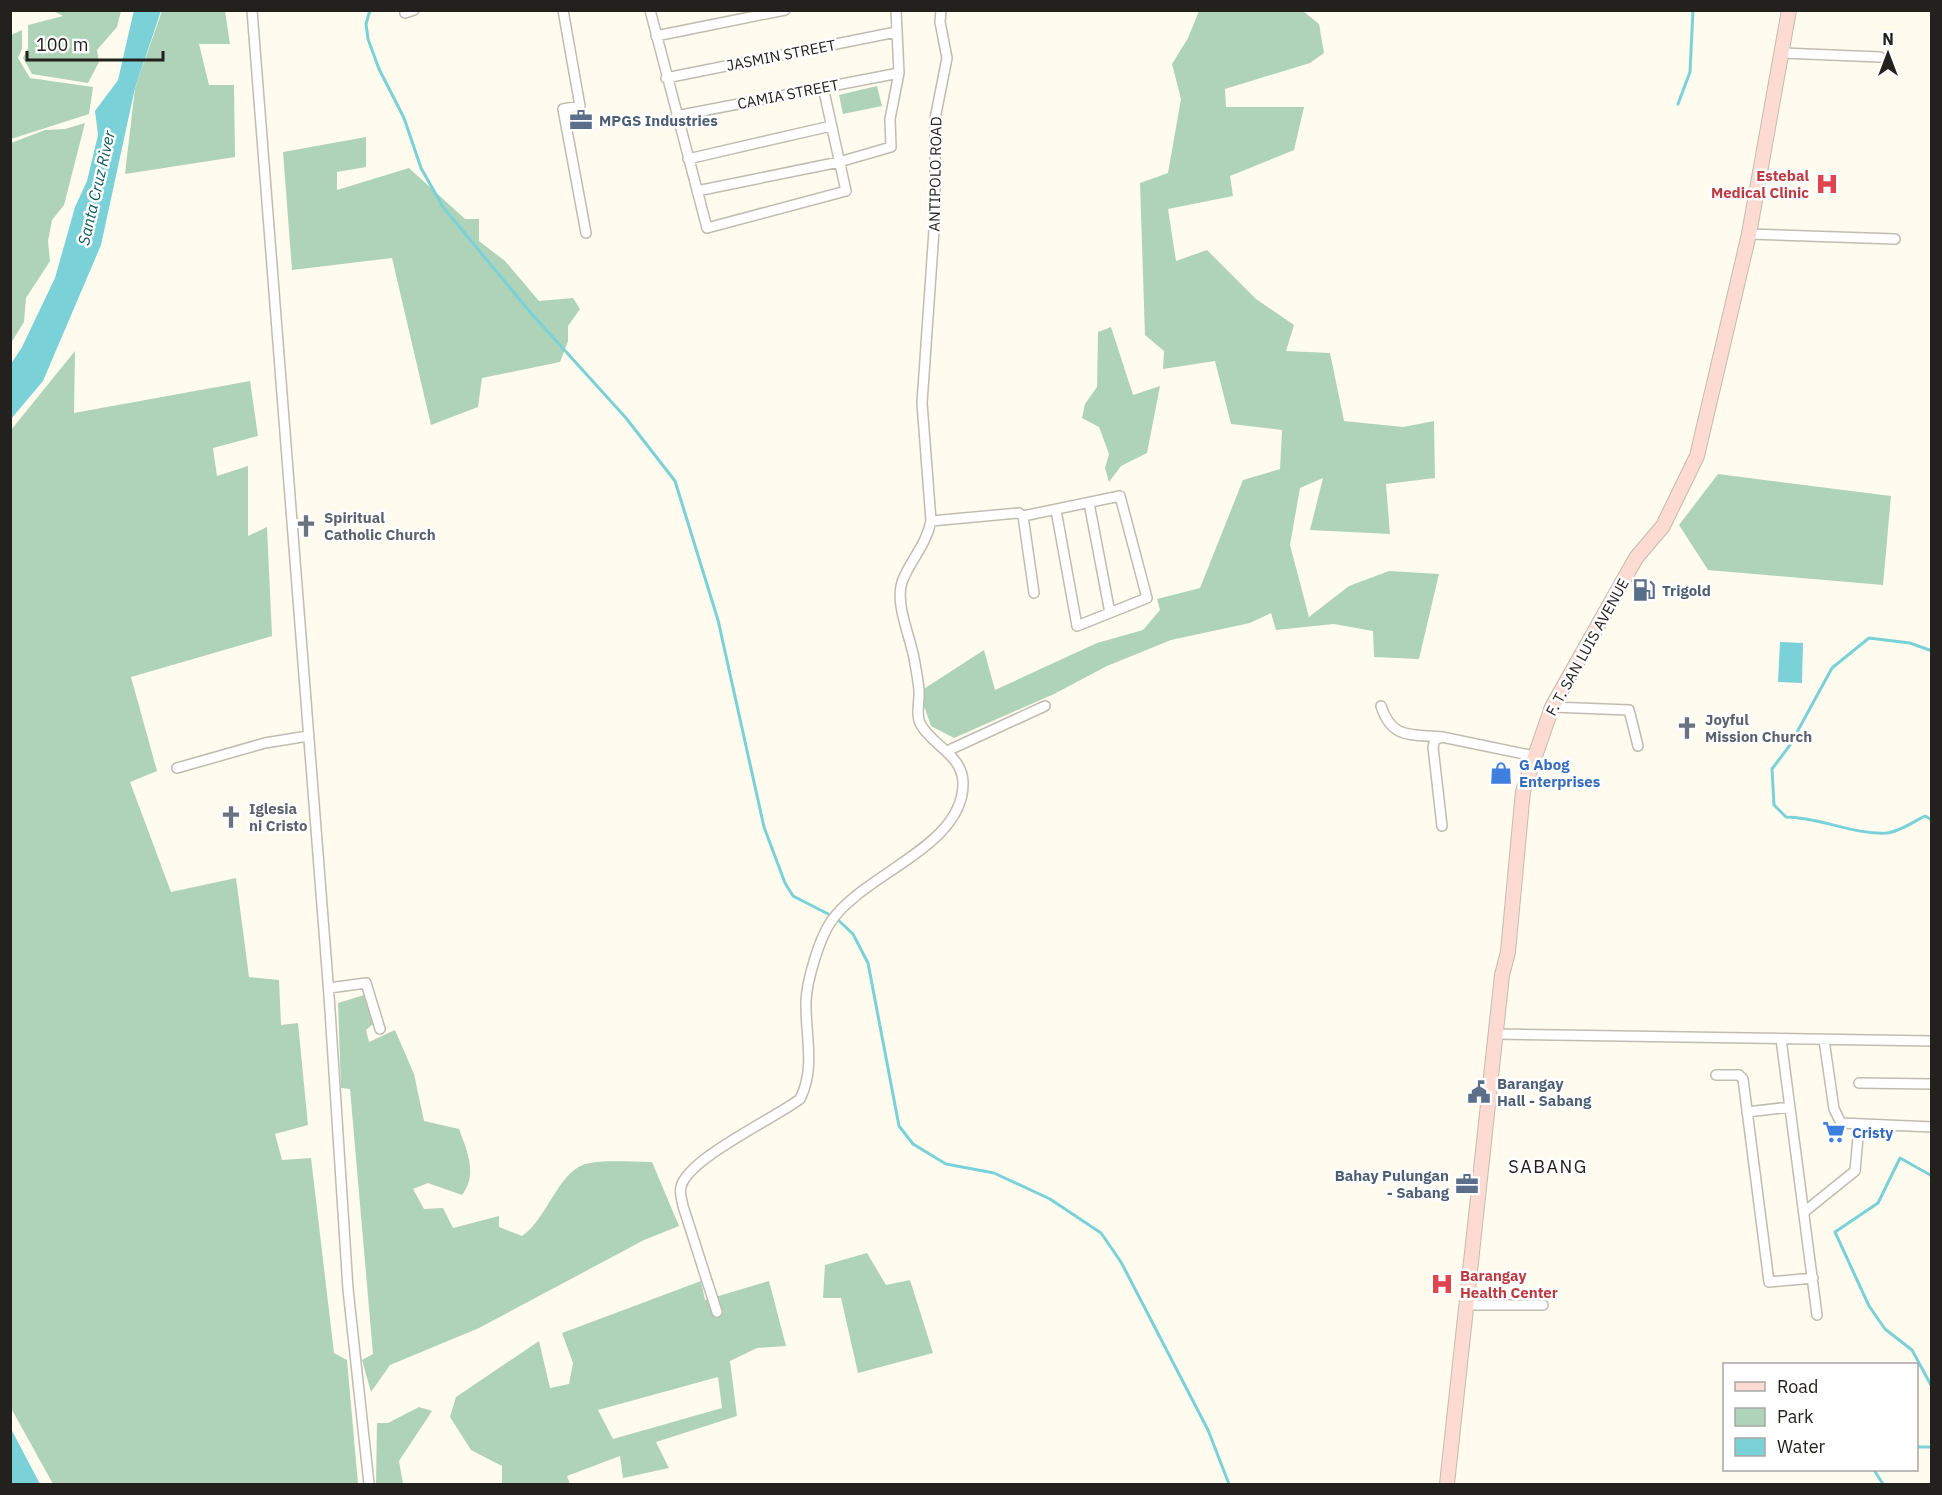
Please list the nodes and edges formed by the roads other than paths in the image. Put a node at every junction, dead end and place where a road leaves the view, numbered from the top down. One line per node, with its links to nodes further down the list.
1 (252, 10): 32 (street)
2 (563, 10): 20 (street)
3 (650, 10): 9 (street)
4 (785, 10): 9 (street)
5 (896, 10): 8 (street)
6 (940, 10): 26 (street, ANTIPOLO ROAD)
7 (1790, 10): 10 (main road, F. T. SAN LUIS AVENUE)
8 (896, 32): 12 (street); 13 (street, JASMIN STREET)
9 (656, 36): 13 (street)
10 (1782, 53): 11 (street); 21 (main road, F. T. SAN LUIS AVENUE)
11 (1880, 57)
12 (899, 73): 14 (street, CAMIA STREET); 18 (street)
13 (666, 78): 15 (street)
14 (824, 87): 15 (street, CAMIA STREET); 16 (street)
15 (676, 116): 17 (street)
16 (831, 126): 17 (street); 18 (street)
17 (688, 159): 19 (street)
18 (839, 162): 19 (street); 19 (street)
19 (697, 191)
20 (586, 233)
21 (1749, 234): 22 (street); 31 (main road, F. T. SAN LUIS AVENUE)
22 (1895, 239)
23 (1089, 503): 24 (street); 28 (street); 28 (street)
24 (1056, 510): 25 (street); 28 (street)
25 (1023, 516): 26 (street); 27 (street)
26 (931, 521): 35 (street)
27 (1034, 593)
28 (1110, 613)
29 (1046, 706): 35 (street)
30 (1381, 706): 33 (street)
31 (1552, 707): 34 (street); 36 (main road, F. T. SAN LUIS AVENUE)
32 (308, 736): 37 (street); 39 (street)
33 (1442, 737): 36 (street); 38 (street)
34 (1638, 746)
35 (947, 751): 56 (street)
36 (1534, 756): 41 (main road, F. T. SAN LUIS AVENUE)
37 (177, 768)
38 (1443, 826)
39 (329, 988): 40 (street); 58 (street)
40 (380, 1029)
41 (1495, 1034): 42 (street); 54 (main road, F. T. SAN LUIS AVENUE)
42 (1781, 1039): 43 (street); 48 (street)
43 (1824, 1040): 44 (street); 50 (street)
44 (1932, 1041)
45 (1716, 1075): 49 (street)
46 (1859, 1083): 47 (street)
47 (1932, 1084)
48 (1790, 1107): 49 (street); 52 (street)
49 (1747, 1112): 53 (street)
50 (1859, 1126): 51 (street); 52 (street)
51 (1932, 1127)
52 (1804, 1212): 53 (street)
53 (1813, 1278): 57 (street)
54 (1465, 1305): 55 (street); 59 (main road, F. T. SAN LUIS AVENUE)
55 (1543, 1305)
56 (717, 1312)
57 (1817, 1315)
58 (369, 1485)
59 (1447, 1485)

